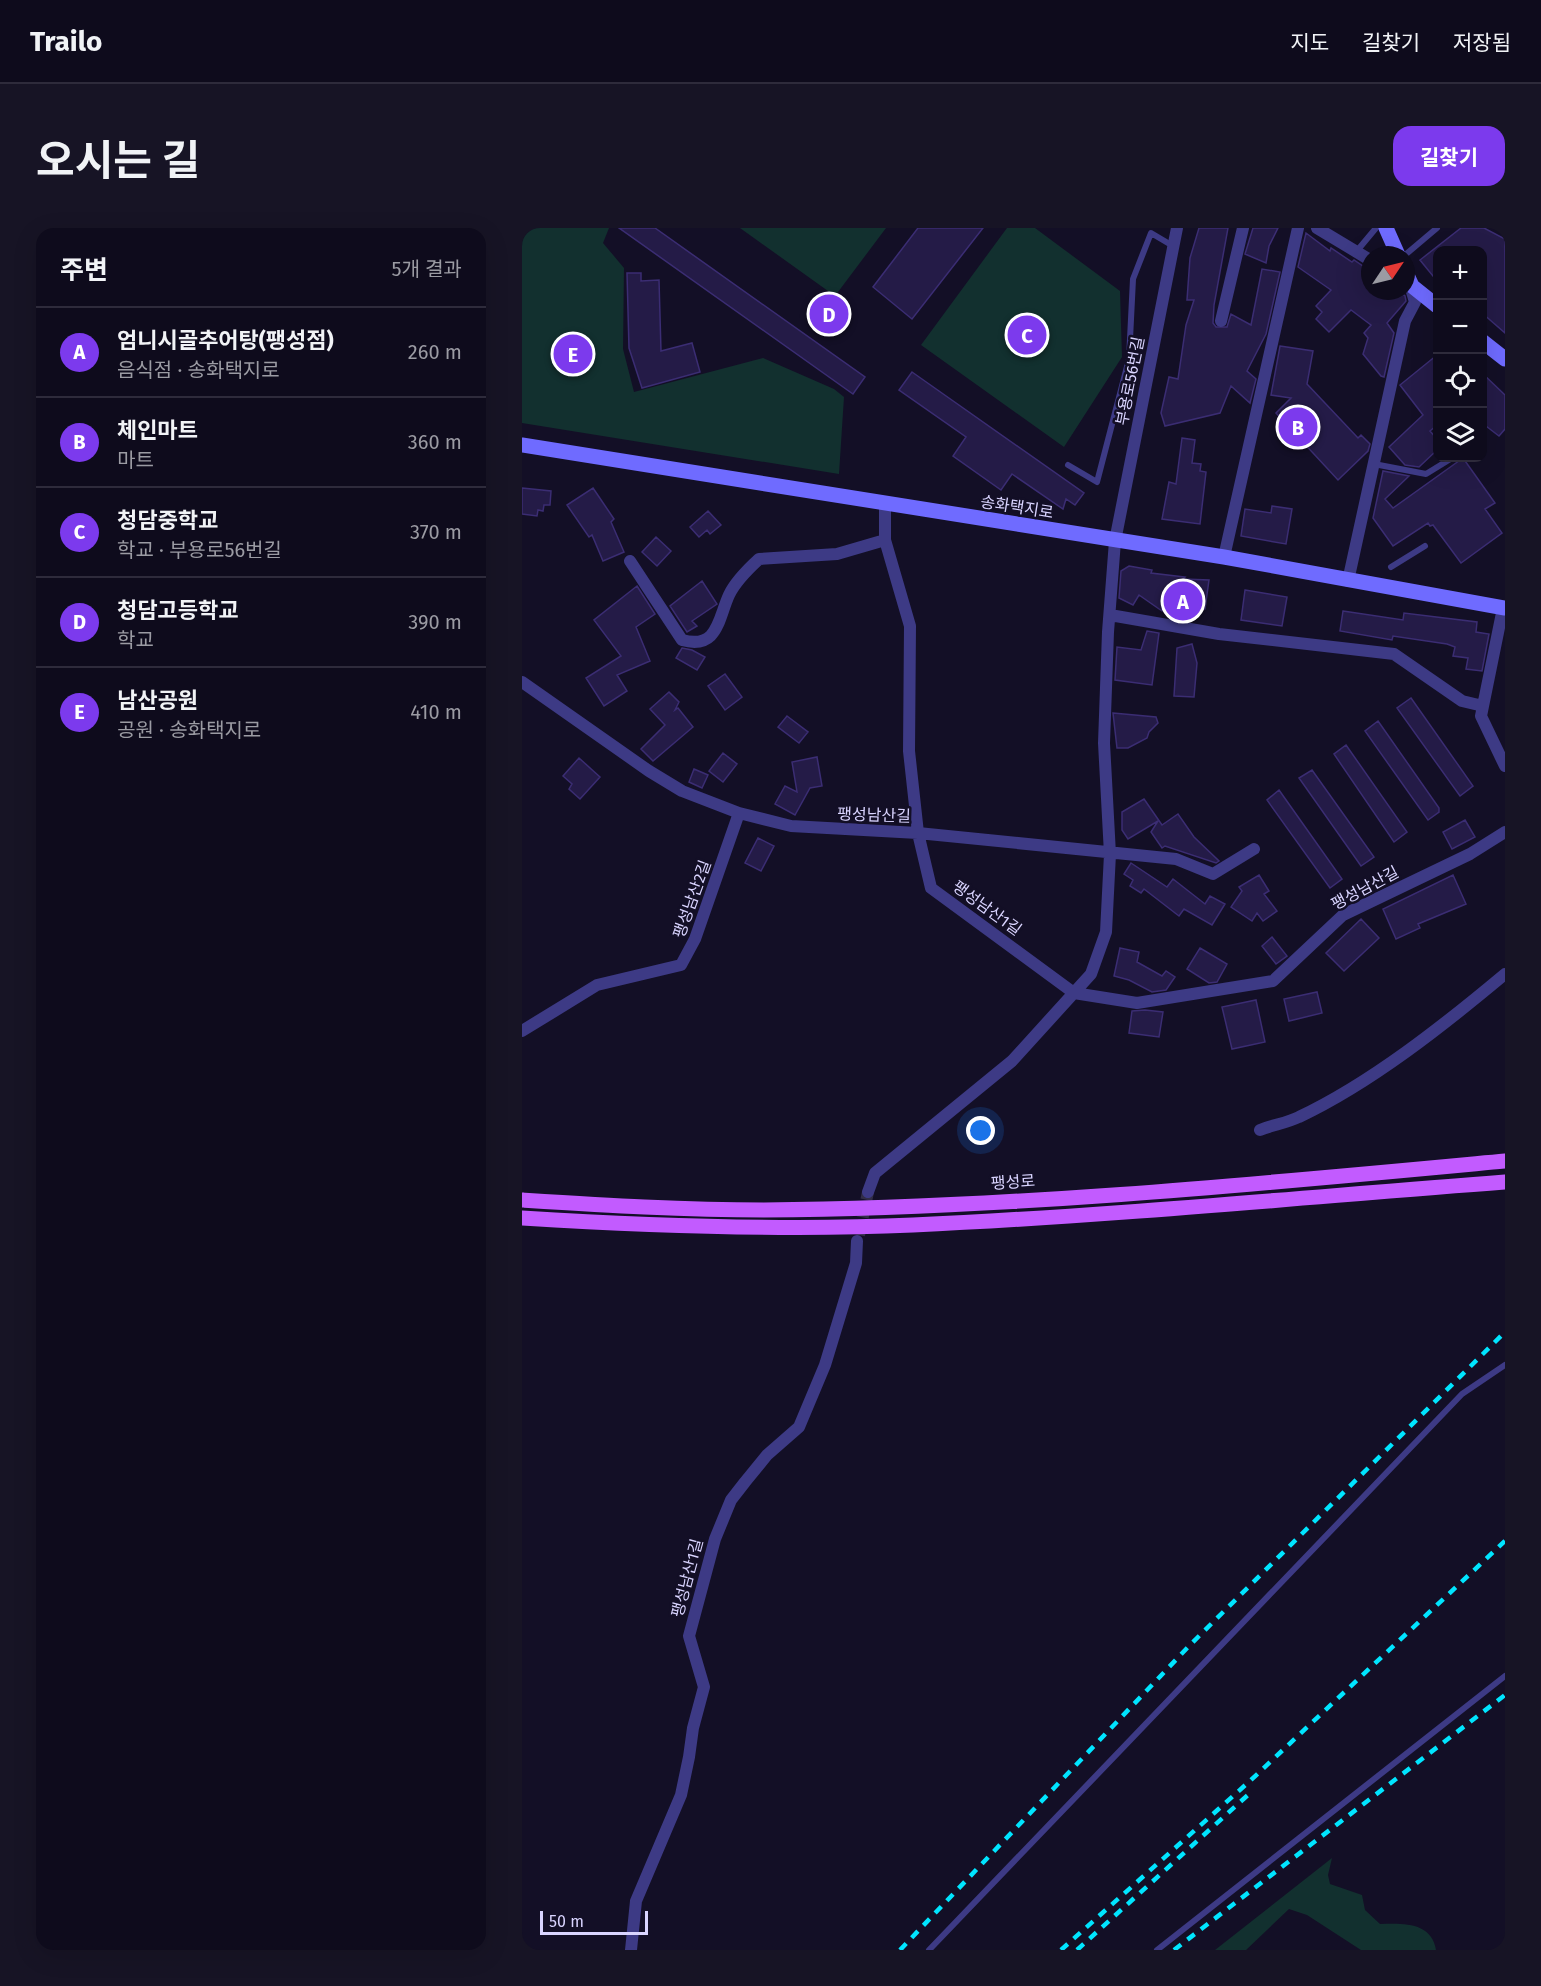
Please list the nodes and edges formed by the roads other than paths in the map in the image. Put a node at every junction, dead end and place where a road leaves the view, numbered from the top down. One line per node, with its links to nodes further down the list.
1 (1177, 228): 8 (street, 부용로56번길)
2 (1243, 228): 16 (street)
3 (1298, 228): 27 (street)
4 (1317, 228): 11 (street)
5 (1376, 228): 11 (lane)
6 (1386, 228): 9 (street)
7 (1437, 228): 10 (lane)
8 (1173, 246): 22 (lane); 25 (street, 부용로56번길)
9 (1394, 246)
10 (1415, 247)
11 (1356, 252): 12 (street)
12 (1361, 255)
13 (1415, 287): 15 (street)
14 (1414, 300): 21 (street)
15 (1433, 303)
16 (1221, 321)
17 (1487, 345): 18 (street)
18 (1505, 359)
19 (522, 445): 23 (street, 송화택지로)
20 (1446, 462): 21 (lane)
21 (1374, 464): 30 (street)
22 (1068, 465)
23 (885, 504): 24 (street, 팽성남산1길); 25 (street, 송화택지로)
24 (885, 540): 28 (street); 38 (street, 팽성남산1길)
25 (1115, 541): 27 (street, 송화택지로); 32 (street, 부용로56번길)
26 (1425, 546): 29 (lane)
27 (1224, 558): 30 (street, 송화택지로)
28 (630, 561)
29 (1391, 567)
30 (1348, 581): 31 (street, 송화택지로)
31 (1504, 608): 34 (street)
32 (1110, 615): 34 (street); 40 (street, 부용로56번길)
33 (522, 682): 36 (street, 팽성남산길)
34 (1483, 706): 35 (street)
35 (1505, 766)
36 (739, 813): 38 (street, 팽성남산길); 43 (street, 팽성남산2길)
37 (1505, 832): 42 (street, 팽성남산길)
38 (918, 833): 40 (street, 팽성남산길); 42 (street, 팽성남산1길)
39 (1254, 849): 40 (street, 팽성남산길)
40 (1110, 854): 42 (street, 부용로56번길)
41 (1505, 974): 44 (street)
42 (1074, 993): 47 (street)
43 (522, 1031)
44 (1260, 1130)
45 (1505, 1161): 48 (main road, 팽성로)
46 (1505, 1182): 49 (main road)
47 (868, 1192)
48 (522, 1200)
49 (522, 1218)
50 (857, 1241): 53 (street, 팽성남산1길)
51 (1505, 1365): 54 (lane)
52 (1505, 1676): 55 (lane)
53 (630, 1950)
54 (929, 1950)
55 (1157, 1950)

